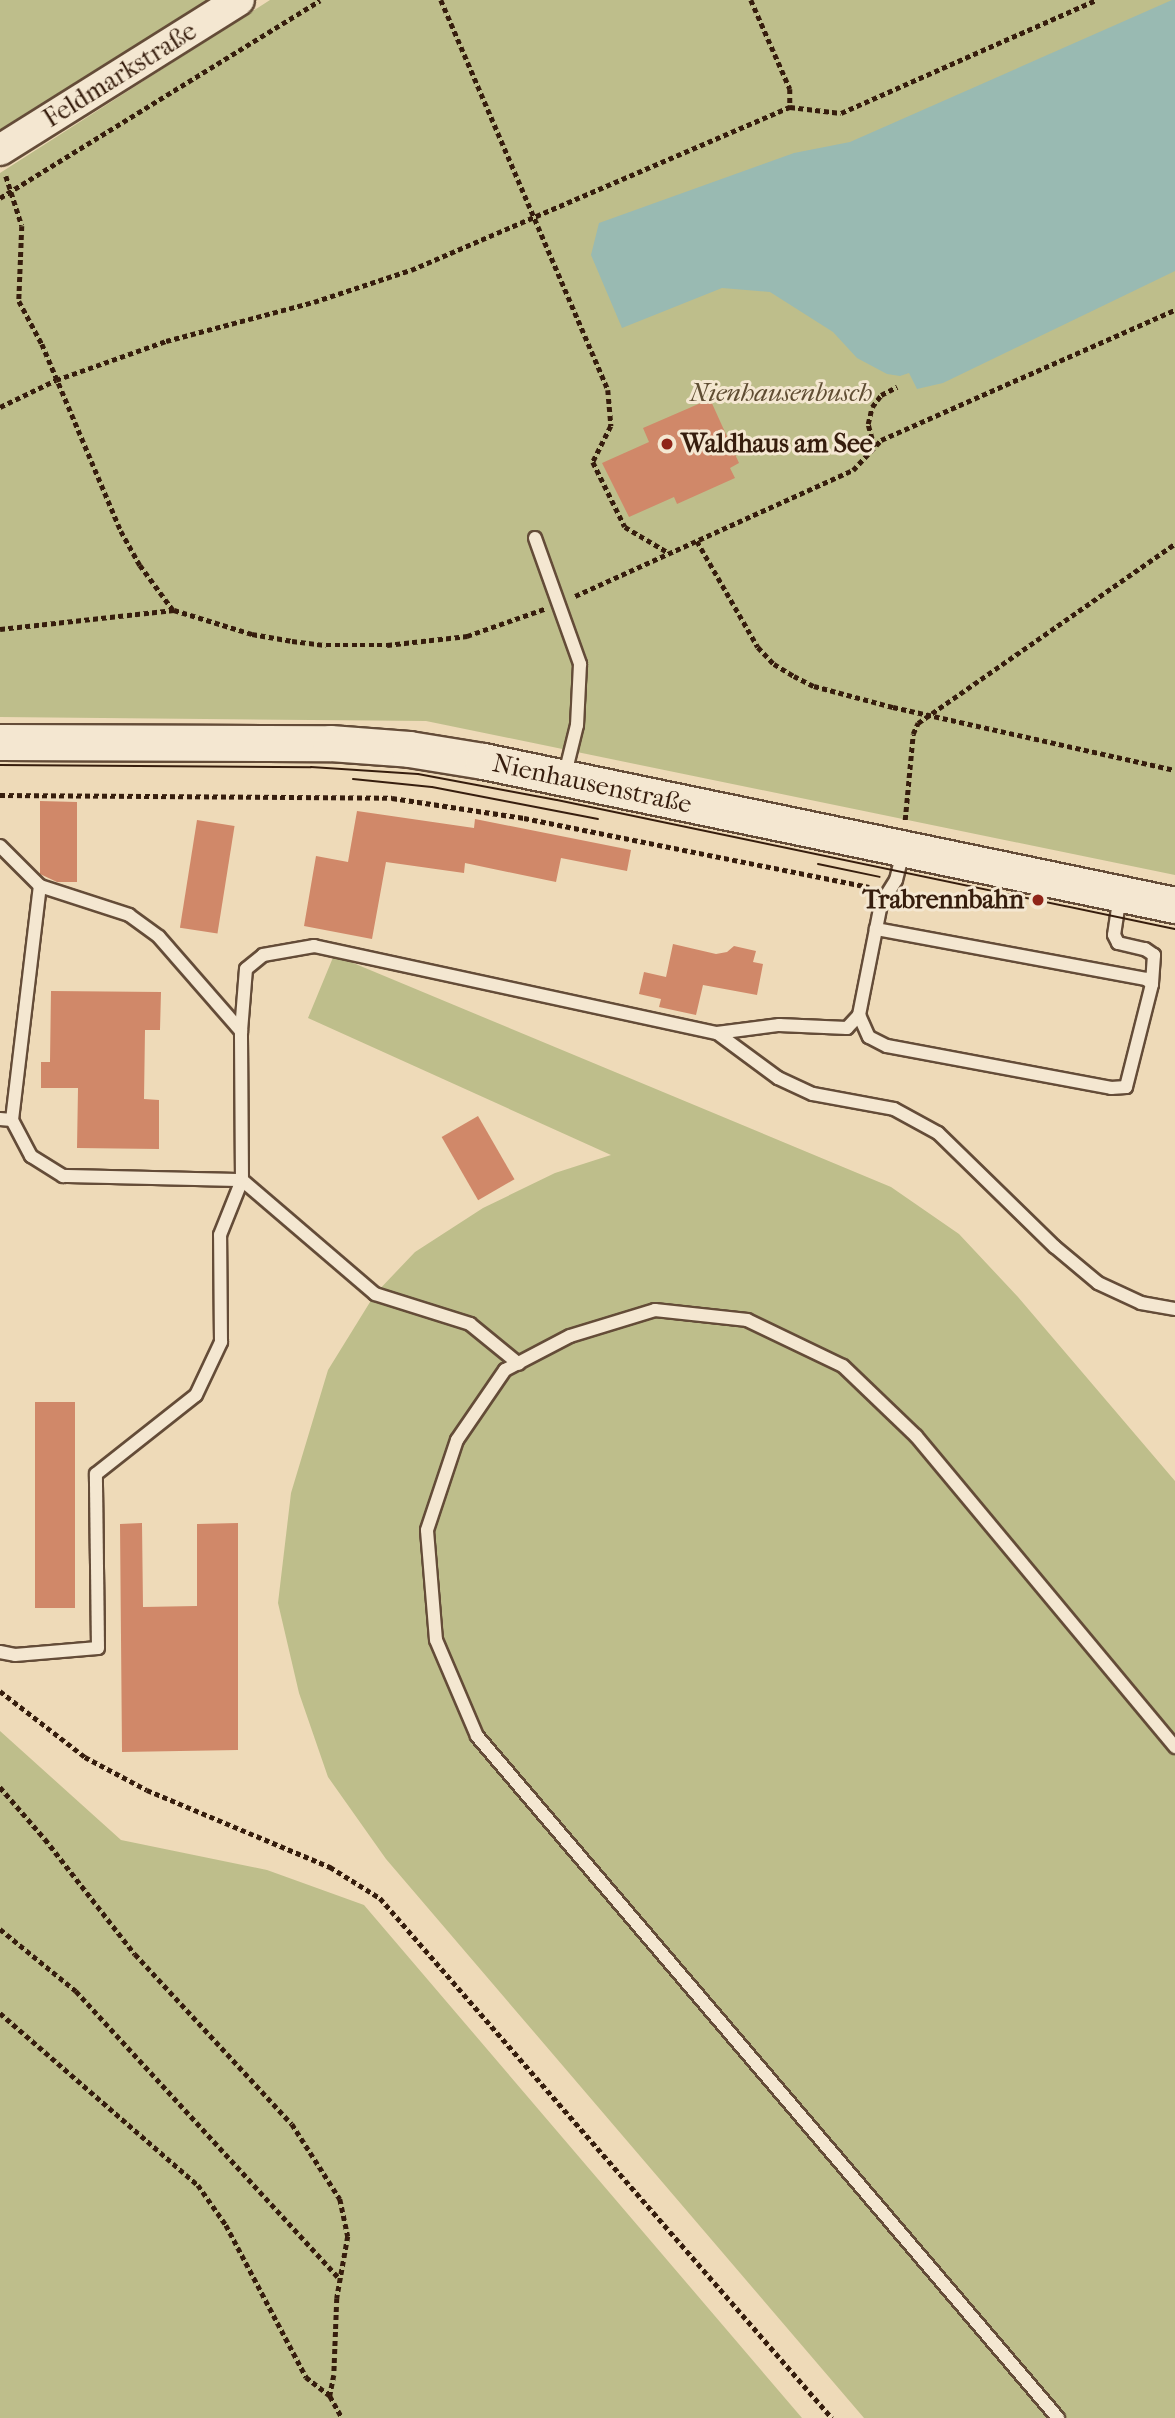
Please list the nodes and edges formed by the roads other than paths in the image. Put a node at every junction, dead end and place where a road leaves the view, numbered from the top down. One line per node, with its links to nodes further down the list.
1 (239, 0): 2 (street, Feldmarkstraße)
2 (2, 161)
3 (536, 538): 5 (lane)
4 (0, 742): 5 (main road, Nienhausenstraße)
5 (564, 778): 7 (main road, Nienhausenstraße)
6 (0, 846): 8 (lane)
7 (904, 848): 9 (main road, Nienhausenstraße); 11 (lane)
8 (40, 886): 14 (lane); 16 (lane)
9 (1120, 893): 10 (main road, Nienhausenstraße); 12 (lane)
10 (1175, 905)
11 (876, 929): 12 (lane); 13 (lane)
12 (1152, 984): 13 (lane)
13 (859, 1015): 15 (lane)
14 (241, 1031): 15 (lane); 17 (lane)
15 (717, 1033): 18 (lane)
16 (6, 1119): 17 (lane)
17 (242, 1180): 19 (lane); 20 (lane)
18 (1175, 1309)
19 (519, 1364): 21 (lane); 22 (lane)
20 (0, 1652)
21 (1175, 1747)
22 (1058, 2418)

